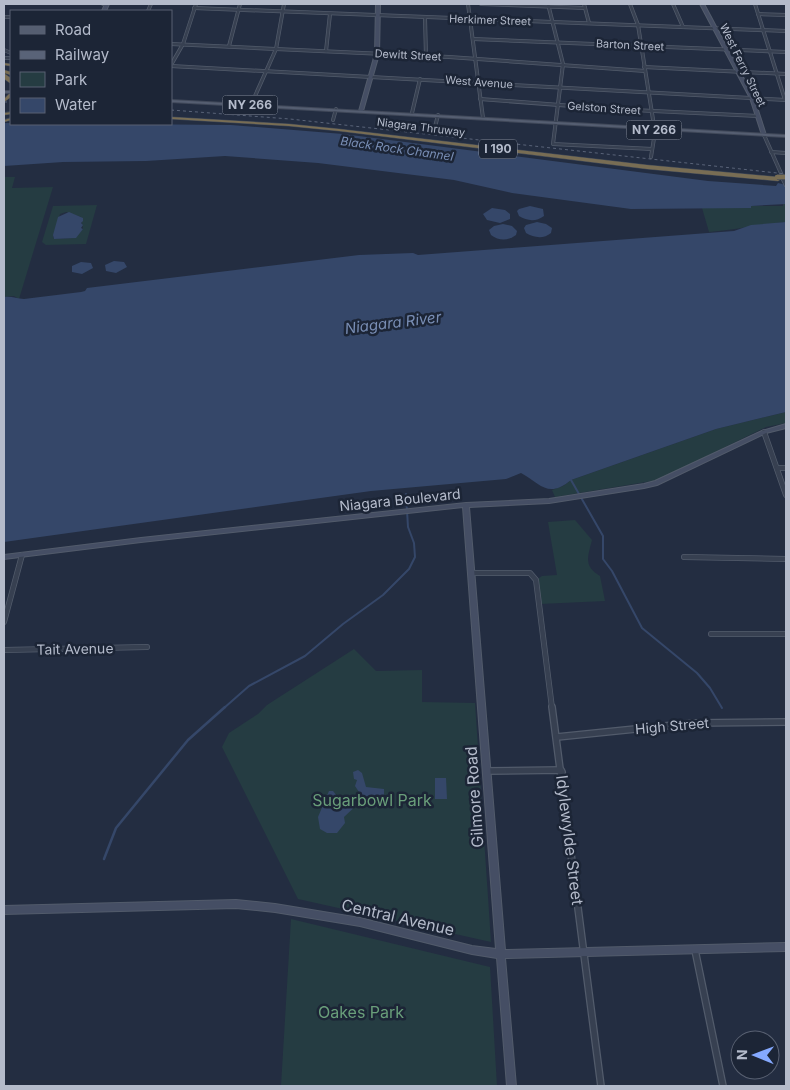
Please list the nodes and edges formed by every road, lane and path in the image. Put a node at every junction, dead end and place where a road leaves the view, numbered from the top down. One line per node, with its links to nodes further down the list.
1 (102, 4): 2 (street)
2 (107, 4)
3 (196, 4): 15 (street)
4 (240, 4): 17 (street)
5 (284, 4): 18 (street)
6 (378, 4): 22 (main road)
7 (468, 4): 24 (street)
8 (481, 4): 14 (street)
9 (584, 4): 16 (street)
10 (630, 4): 27 (street)
11 (673, 4): 28 (street)
12 (702, 4): 29 (main road, West Ferry Street)
13 (755, 4): 20 (street)
14 (549, 5): 16 (street); 25 (street)
15 (194, 8): 17 (street, Herkimer Street); 35 (street)
16 (585, 8): 26 (street)
17 (238, 10): 18 (street, Herkimer Street); 37 (street)
18 (282, 12): 19 (street, Herkimer Street); 38 (street)
19 (330, 14): 22 (street, Herkimer Street); 40 (street)
20 (758, 14): 21 (street); 30 (street)
21 (786, 15)
22 (378, 16): 23 (street, Herkimer Street); 43 (main road)
23 (425, 18): 24 (street, Herkimer Street); 44 (street)
24 (470, 20): 25 (street, Herkimer Street); 32 (street)
25 (553, 22): 26 (street, Herkimer Street); 33 (street)
26 (590, 23): 27 (street, Herkimer Street)
27 (638, 25): 28 (street, Herkimer Street); 36 (street)
28 (683, 26): 29 (street, Herkimer Street)
29 (715, 28): 30 (street, Herkimer Street); 39 (main road, West Ferry Street)
30 (763, 30): 31 (street, Herkimer Street); 41 (street)
31 (786, 31)
32 (473, 39): 33 (street, Barton Street); 45 (street)
33 (558, 43): 36 (street, Barton Street); 48 (street)
34 (172, 44): 35 (street, Dewitt Street)
35 (183, 44): 37 (street, Dewitt Street); 46 (street)
36 (641, 45): 39 (street, Barton Street); 49 (street)
37 (229, 46): 38 (street, Dewitt Street)
38 (276, 49): 40 (street, Dewitt Street); 50 (street)
39 (726, 49): 41 (street, Barton Street); 51 (main road, West Ferry Street)
40 (326, 51): 43 (street, Dewitt Street)
41 (769, 51): 42 (street, Barton Street); 52 (street)
42 (786, 52)
43 (377, 54): 44 (street, Dewitt Street); 54 (main road)
44 (426, 56): 45 (street, Dewitt Street)
45 (475, 59): 48 (street, Dewitt Street); 56 (street)
46 (172, 63)
47 (172, 65): 50 (street, West Avenue)
48 (563, 65): 49 (street, Dewitt Street); 57 (street)
49 (645, 69): 51 (street, Dewitt Street); 58 (street)
50 (266, 71): 54 (street, West Avenue); 63 (street)
51 (738, 72): 52 (street, Dewitt Street); 59 (main road, West Ferry Street)
52 (775, 73): 53 (street, Dewitt Street); 61 (street)
53 (786, 74)
54 (371, 76): 55 (street, West Avenue); 66 (main road)
55 (420, 79): 56 (street, West Avenue); 68 (street)
56 (478, 82): 57 (street, West Avenue); 60 (street)
57 (560, 88): 58 (street, West Avenue); 64 (street)
58 (648, 94): 59 (street, West Avenue); 67 (street)
59 (752, 98): 61 (street, West Avenue); 70 (main road, West Ferry Street)
60 (480, 99): 64 (street, Gelston Street); 73 (street)
61 (785, 100)
62 (172, 101): 63 (main road, NY 266)
63 (251, 105): 65 (main road, NY 266)
64 (558, 105): 67 (street, Gelston Street); 75 (street)
65 (336, 109): 66 (main road, NY 266); 74 (street)
66 (361, 111): 68 (main road, NY 266); 72 (street)
67 (651, 111): 70 (street, Gelston Street); 77 (street)
68 (412, 113): 69 (main road, NY 266)
69 (438, 115): 73 (main road, NY 266); 76 (street)
70 (758, 116): 78 (main road, West Ferry Street)
71 (172, 117): 84 (highway, Niagara Thruway / I 190, bridge)
72 (359, 117)
73 (483, 118): 75 (main road, NY 266)
74 (333, 120)
75 (555, 124): 77 (main road, NY 266); 80 (street)
76 (434, 130)
77 (654, 130): 78 (main road, NY 266); 80 (street)
78 (764, 135): 79 (main road, NY 266); 81 (street)
79 (786, 136)
80 (652, 149): 83 (street)
81 (771, 152): 82 (street); 84 (street)
82 (786, 153)
83 (651, 157)
84 (786, 181)
85 (786, 426): 86 (main road, Niagara Boulevard)
86 (764, 432): 87 (street); 90 (main road, Niagara Boulevard)
87 (776, 468): 88 (street); 89 (street)
88 (786, 468)
89 (786, 495)
90 (466, 505): 91 (main road, Niagara Boulevard); 95 (main road, Gilmore Road)
91 (22, 554): 92 (main road, Niagara Boulevard); 96 (street)
92 (4, 557)
93 (684, 557): 94 (street)
94 (786, 558)
95 (471, 573): 102 (street, Idylewylde Street); 103 (main road, Gilmore Road)
96 (4, 622)
97 (711, 634): 98 (street)
98 (786, 634)
99 (147, 647): 100 (street, Tait Avenue)
100 (4, 650)
101 (786, 722): 102 (street, High Street)
102 (557, 736): 104 (street, Idylewylde Street)
103 (487, 771): 104 (street); 109 (main road, Gilmore Road)
104 (562, 772): 108 (street, Idylewylde Street)
105 (4, 910): 109 (main road, Central Avenue)
106 (786, 947): 107 (main road, Central Avenue)
107 (695, 950): 108 (main road, Central Avenue); 112 (street)
108 (584, 951): 109 (main road, Central Avenue); 111 (street, Idylewylde Street)
109 (501, 954): 110 (main road, Gilmore Road)
110 (511, 1086)
111 (601, 1086)
112 (723, 1086)

